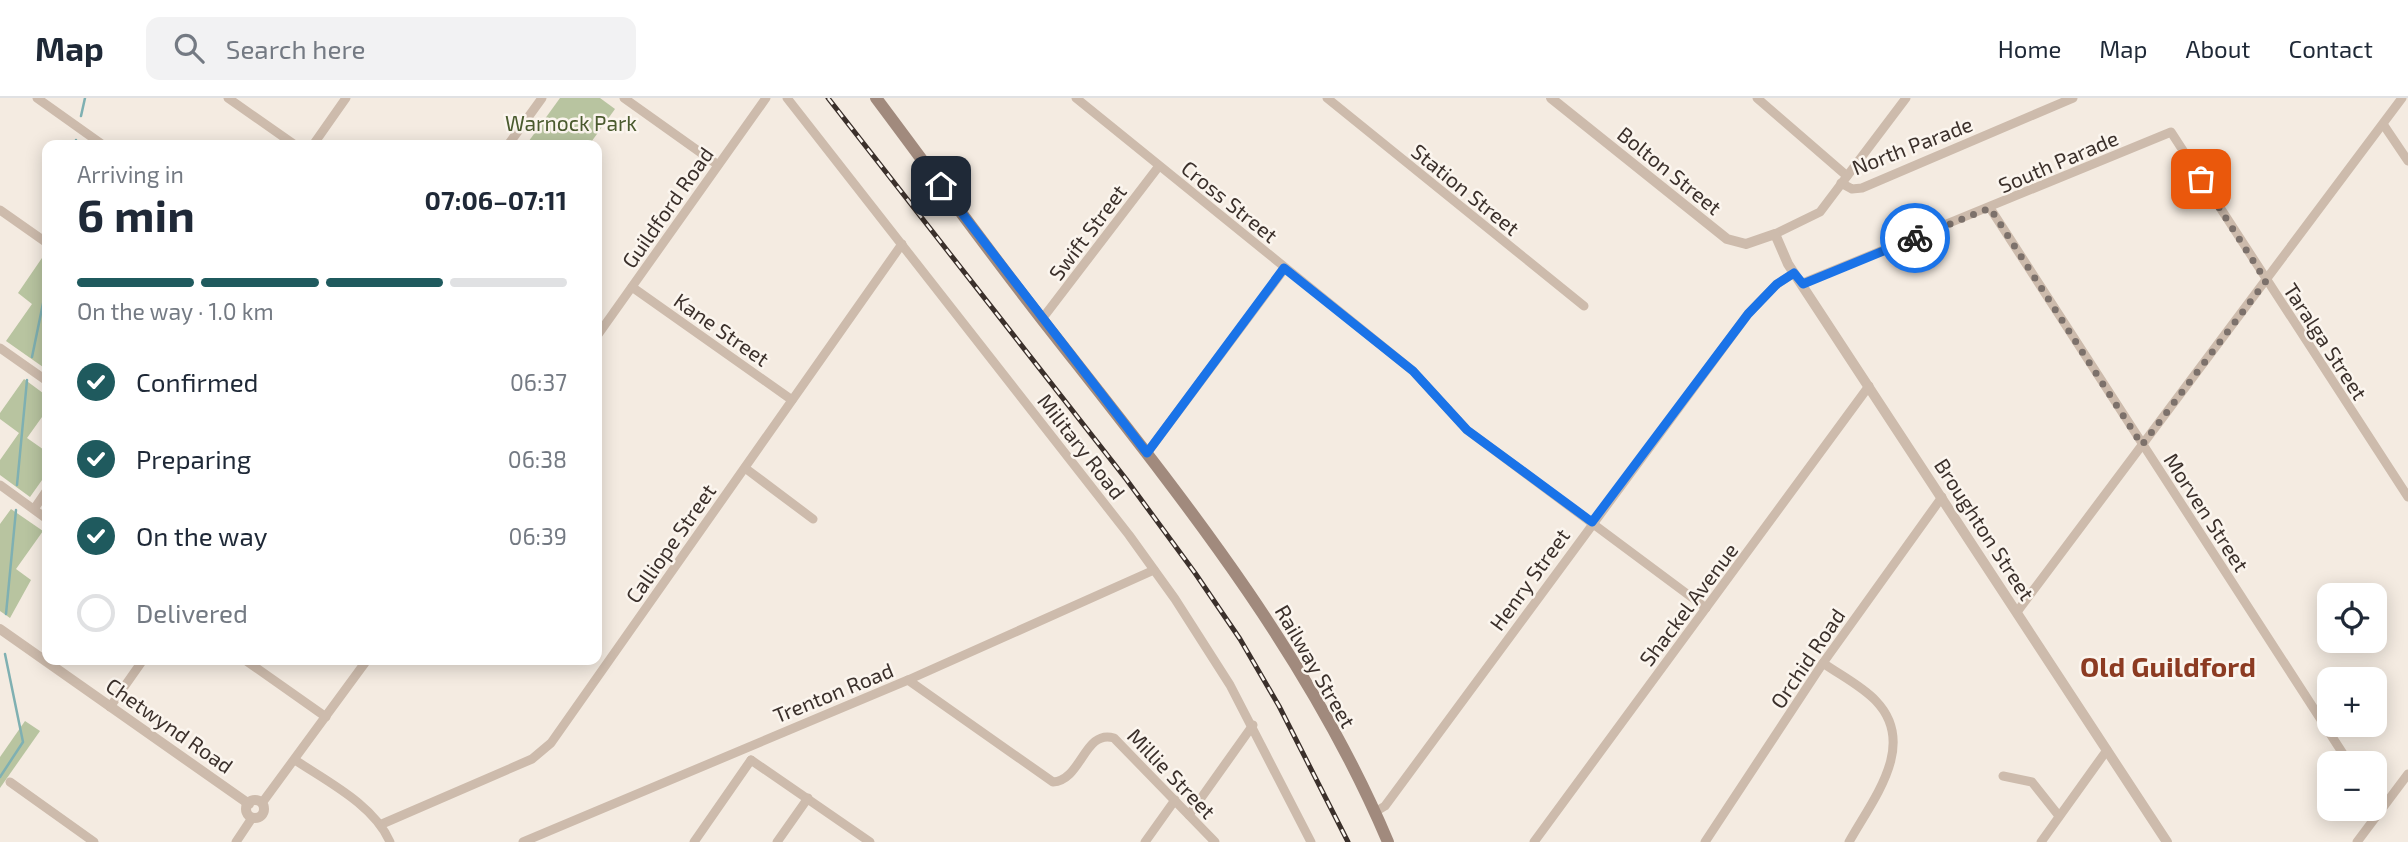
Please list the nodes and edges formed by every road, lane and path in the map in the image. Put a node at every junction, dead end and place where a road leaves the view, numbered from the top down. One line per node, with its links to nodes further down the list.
1 (37, 98): 18 (street)
2 (228, 98): 19 (street)
3 (346, 98): 20 (street)
4 (542, 98): 21 (street)
5 (624, 98): 23 (street)
6 (766, 98): 23 (street, Guildford Road)
7 (787, 98): 30 (street, Military Road)
8 (876, 98): 37 (main road, Railway Street)
9 (1076, 98): 24 (street, Cross Street)
10 (1327, 98): 36 (street, Station Street)
11 (1550, 98): 28 (street, Bolton Street)
12 (1757, 98): 25 (street)
13 (1906, 98): 25 (street)
14 (2073, 98): 25 (street, North Parade)
15 (2402, 98): 16 (street)
16 (2383, 124): 22 (street); 33 (street)
17 (2171, 132): 26 (street, South Parade); 33 (street, Taralga Street)
18 (96, 140)
19 (287, 140)
20 (317, 140)
21 (512, 140)
22 (2408, 162)
23 (718, 165): 35 (street, Guildford Road)
24 (1159, 166): 31 (street, Cross Street); 37 (street, Swift Street)
25 (1844, 180): 28 (street)
26 (1990, 208): 34 (street, South Parade); 43 (street, Morven Street)
27 (0, 210): 29 (street)
28 (1775, 234): 32 (street, Broughton Street)
29 (42, 239)
30 (902, 244): 42 (street, Calliope Street); 54 (street, Military Road)
31 (1284, 268): 44 (street); 53 (street, Cross Street)
32 (1791, 268): 34 (street, Broughton Street); 53 (street, Henry Street)
33 (2266, 281): 43 (street); 49 (street, Taralga Street)
34 (1803, 284): 41 (street, Broughton Street)
35 (632, 287): 38 (street, Guildford Road); 42 (street, Kane Street)
36 (1584, 306)
37 (1042, 319): 44 (main road, Railway Street)
38 (602, 329)
39 (0, 348): 40 (street)
40 (42, 377)
41 (1870, 386): 48 (street, Broughton Street); 55 (street, Shackel Avenue)
42 (792, 400): 45 (street, Calliope Street)
43 (2142, 445): 56 (street); 70 (street, Morven Street)
44 (1147, 453): 81 (main road, Railway Street)
45 (745, 468): 52 (street); 86 (street, Calliope Street)
46 (0, 485): 50 (street)
47 (42, 497): 50 (street)
48 (1942, 497): 56 (street, Broughton Street); 59 (street, Orchid Road)
49 (2408, 497)
50 (34, 509): 51 (street)
51 (42, 515)
52 (813, 519)
53 (1592, 522): 55 (street, Cross Street); 81 (street, Henry Street)
54 (1154, 570): 64 (street, Trenton Road); 67 (street, Military Road)
55 (1706, 608): 98 (street, Shackel Avenue)
56 (2017, 612): 69 (street, Broughton Street)
57 (1, 632): 58 (street, Chetwynd Road)
58 (42, 660)
59 (1823, 663): 99 (street, Orchid Road); 100 (street)
60 (50, 665): 65 (street, Chetwynd Road)
61 (139, 665): 65 (street)
62 (252, 665): 66 (street)
63 (363, 665): 66 (street)
64 (908, 680): 68 (street, Trenton Road); 78 (street, Millie Street)
65 (110, 706): 80 (street, Chetwynd Road)
66 (326, 718): 71 (street)
67 (1253, 725): 82 (street); 96 (street, Military Road)
68 (748, 746): 72 (street); 90 (street, Trenton Road)
69 (2107, 750): 83 (street); 102 (street, Broughton Street)
70 (2341, 751)
71 (295, 760): 79 (street); 86 (street)
72 (751, 760): 77 (street); 91 (street)
73 (2408, 774): 76 (street)
74 (2003, 776): 83 (street)
75 (10, 782): 87 (street)
76 (2387, 796)
77 (808, 798): 92 (street); 93 (street)
78 (1175, 800): 82 (street, Millie Street); 94 (street)
79 (261, 803): 80 (street); 84 (street)
80 (249, 804): 84 (street)
81 (1375, 812): 97 (main road, Railway Street)
82 (1189, 815): 95 (street, Millie Street)
83 (2059, 816): 101 (street)
84 (252, 818): 88 (street)
85 (2369, 821): 103 (street)
86 (382, 824): 89 (street)
87 (94, 842)
88 (236, 842)
89 (390, 842)
90 (523, 842)
91 (694, 842)
92 (777, 842)
93 (870, 842)
94 (1145, 842)
95 (1215, 842)
96 (1311, 842)
97 (1388, 842)
98 (1534, 842)
99 (1705, 842)
100 (1849, 842)
101 (2041, 842)
102 (2167, 842)
103 (2357, 842)

